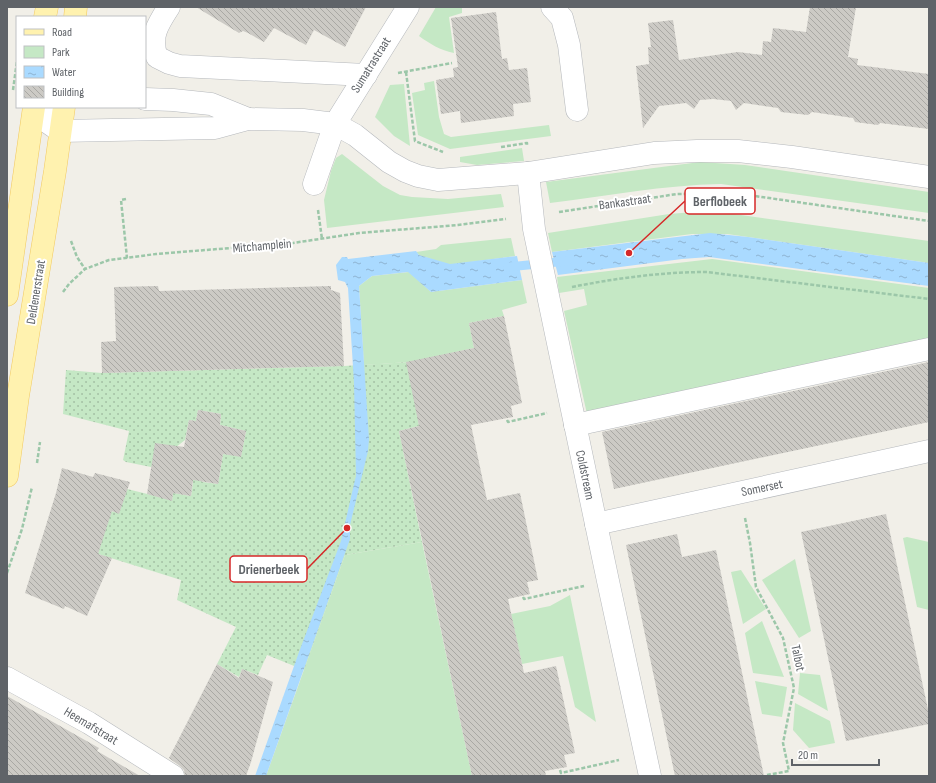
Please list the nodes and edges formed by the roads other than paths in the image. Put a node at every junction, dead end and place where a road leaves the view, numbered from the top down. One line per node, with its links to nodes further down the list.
1 (408, 7): 4 (street, Sumatrastraat)
2 (552, 7): 8 (street)
3 (168, 8): 4 (street)
4 (366, 75): 10 (street, Sumatrastraat)
5 (146, 99): 9 (street)
6 (64, 108): 11 (main road, Deldenerstraat)
7 (38, 109): 11 (street); 15 (main road)
8 (577, 110)
9 (248, 119): 10 (street); 11 (street)
10 (335, 124): 12 (street); 14 (street)
11 (60, 132): 17 (main road, Deldenerstraat)
12 (528, 173): 13 (street); 18 (street, Coldstream)
13 (929, 177)
14 (314, 184)
15 (7, 295)
16 (929, 349): 18 (street)
17 (12, 366): 20 (main road, Deldenerstraat)
18 (573, 416): 21 (street, Coldstream)
19 (929, 451): 21 (street, Somerset)
20 (7, 476)
21 (596, 524): 24 (street, Coldstream)
22 (7, 678): 23 (street, Heemafstraat)
23 (173, 776)
24 (650, 776)

